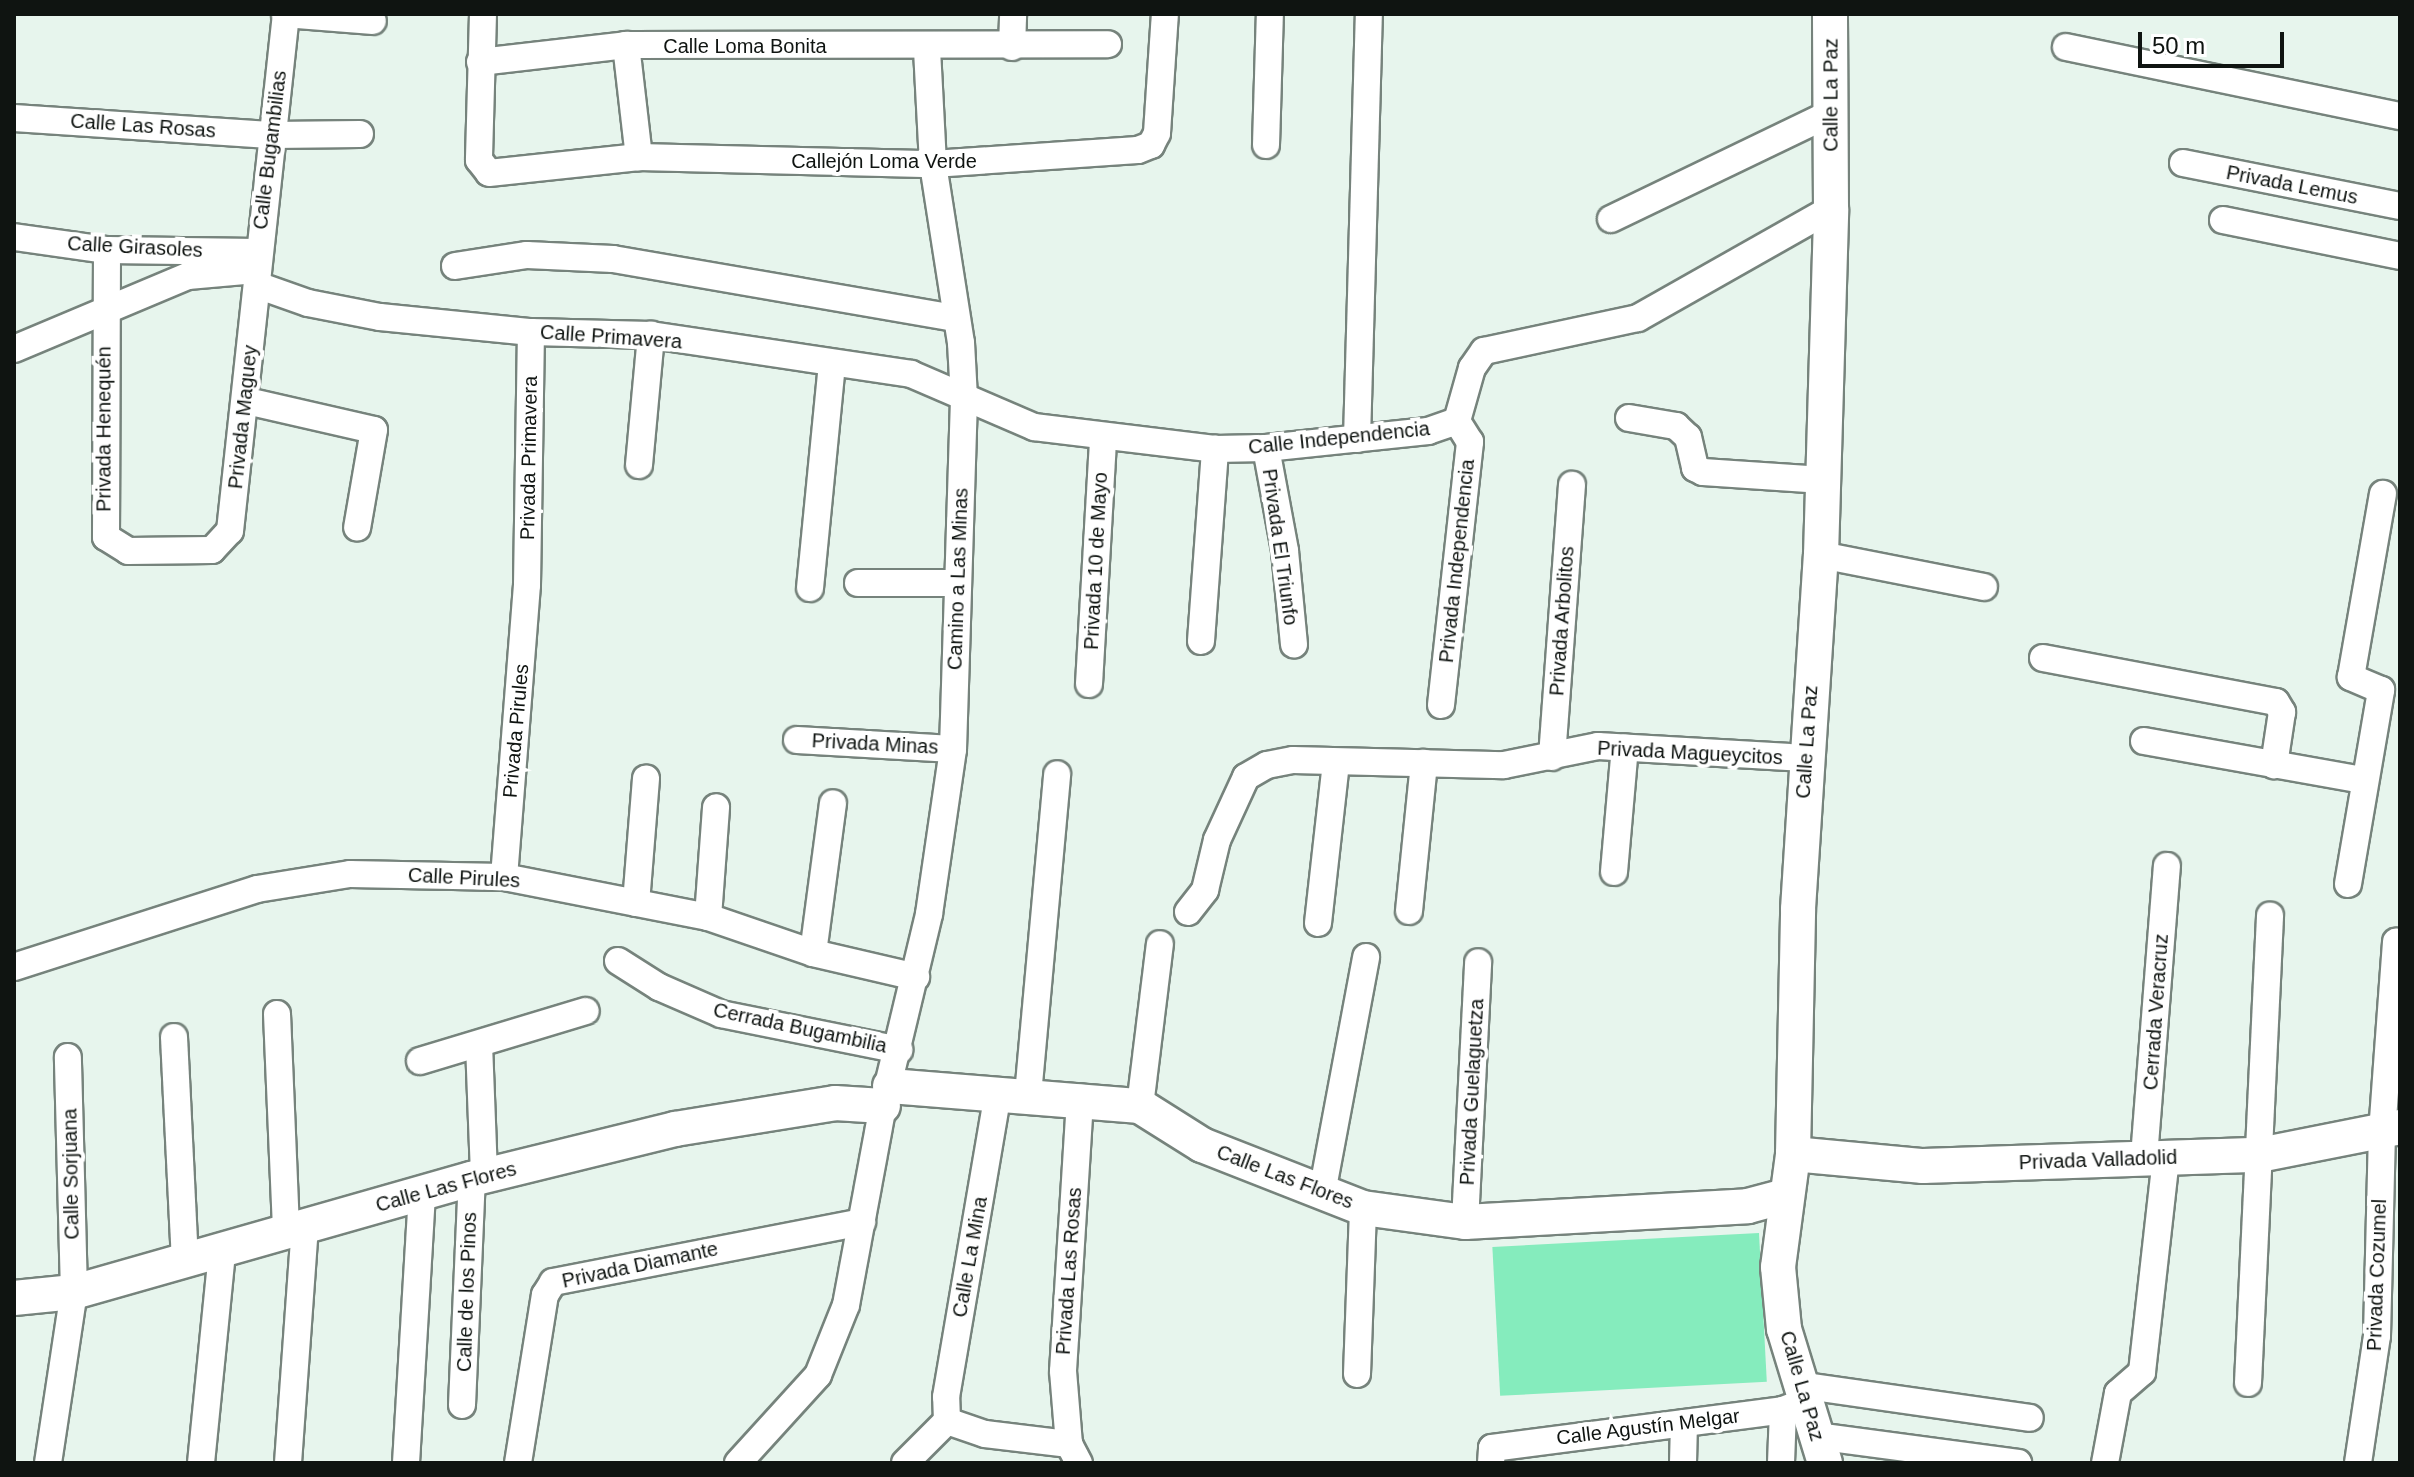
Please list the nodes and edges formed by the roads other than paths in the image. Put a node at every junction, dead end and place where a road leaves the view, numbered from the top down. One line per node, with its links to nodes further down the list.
1 (286, 14): 8 (street); 20 (street, Calle Bugambilias)
2 (483, 14): 15 (street)
3 (1013, 14): 12 (street)
4 (1165, 14): 24 (street, Callejón Loma Verde)
5 (1270, 14): 21 (street)
6 (1369, 14): 45 (street)
7 (1830, 14): 16 (main road, Calle La Paz)
8 (338, 15): 9 (street)
9 (373, 21)
10 (1108, 44): 12 (street, Calle Loma Bonita)
11 (626, 45): 14 (street, Calle Loma Bonita); 15 (street, Calle Loma Bonita); 22 (street)
12 (1012, 47): 14 (street, Calle Loma Bonita)
13 (2066, 47): 17 (street)
14 (927, 48): 24 (street, Camino a Las Minas)
15 (480, 62): 22 (street, Callejón Loma Verde)
16 (1831, 113): 26 (main road, Calle La Paz); 27 (street)
17 (2400, 116)
18 (14, 118): 20 (street, Calle Las Rosas)
19 (360, 134): 20 (street, Calle Las Rosas)
20 (273, 135): 33 (street, Calle Bugambilias)
21 (1266, 145)
22 (639, 157): 24 (street, Callejón Loma Verde)
23 (2183, 163): 25 (street, Privada Lemus)
24 (933, 164): 35 (street, Camino a Las Minas)
25 (2400, 206)
26 (1831, 209): 43 (street, Calle Independencia); 49 (main road, Calle La Paz)
27 (1611, 219)
28 (2223, 220): 31 (street)
29 (14, 237): 30 (street, Calle Girasoles)
30 (107, 250): 33 (street, Calle Girasoles); 34 (street, Privada Henequén)
31 (2400, 256)
32 (455, 266): 35 (street)
33 (257, 269): 34 (street); 36 (street, Calle Primavera); 41 (street, Privada Maguey)
34 (104, 312): 38 (street); 53 (street, Privada Henequén)
35 (958, 330): 40 (street, Camino a Las Minas)
36 (531, 332): 37 (street, Calle Primavera); 57 (street, Privada Primavera)
37 (651, 335): 39 (street, Calle Primavera); 48 (street)
38 (14, 349)
39 (832, 364): 40 (street, Calle Primavera); 59 (street)
40 (962, 386): 44 (street, Calle Independencia); 56 (street, Camino a Las Minas)
41 (247, 401): 52 (street); 53 (street, Privada Maguey)
42 (1629, 418): 49 (street)
43 (1457, 421): 45 (street, Calle Independencia); 65 (street, Privada Independencia)
44 (1103, 438): 47 (street, Calle Independencia); 63 (street, Privada 10 de Mayo)
45 (1357, 439): 46 (street, Calle Independencia)
46 (1266, 448): 47 (street, Calle Independencia); 61 (street, Privada El Triunfo)
47 (1215, 449): 60 (street)
48 (639, 465)
49 (1823, 480): 54 (main road, Calle La Paz)
50 (1572, 485): 70 (street, Privada Arbolitos)
51 (2383, 494): 64 (street)
52 (357, 528)
53 (220, 544)
54 (1821, 555): 58 (street); 71 (main road, Calle La Paz)
55 (858, 583): 56 (street)
56 (958, 583): 69 (street, Camino a Las Minas)
57 (527, 585): 82 (street, Privada Pirules)
58 (1984, 587)
59 (810, 588)
60 (1201, 641)
61 (1294, 645)
62 (2043, 658): 74 (street)
63 (1089, 684)
64 (2391, 690): 77 (street)
65 (1441, 705)
66 (797, 740): 69 (street, Privada Minas)
67 (2144, 741): 74 (street)
68 (1625, 747): 70 (street, Privada Magueycitos); 71 (street, Privada Magueycitos); 81 (street)
69 (953, 749): 97 (street, Camino a Las Minas)
70 (1552, 757): 73 (street, Privada Magueycitos)
71 (1805, 758): 110 (main road, Calle La Paz)
72 (1336, 762): 73 (street, Privada Magueycitos); 86 (street, Privada Magueycitos); 89 (street)
73 (1424, 763): 85 (street)
74 (2274, 765): 77 (street)
75 (1057, 774): 105 (street, Calle La Mina)
76 (646, 778): 84 (street)
77 (2363, 780): 83 (street)
78 (833, 803): 92 (street)
79 (716, 807): 88 (street)
80 (2167, 866): 112 (street, Cerrada Veracruz)
81 (1614, 872)
82 (504, 877): 84 (street, Calle Pirules); 96 (street, Calle Pirules)
83 (2348, 884)
84 (636, 903): 88 (street, Calle Pirules)
85 (1409, 911)
86 (1188, 912)
87 (2270, 916): 111 (street)
88 (708, 917): 92 (street, Calle Pirules)
89 (1318, 923)
90 (2396, 942): 109 (street, Privada Cozumel)
91 (1160, 944): 108 (street)
92 (813, 953): 97 (street, Calle Pirules)
93 (1366, 957): 115 (street)
94 (618, 961): 102 (street, Cerrada Bugambilia)
95 (1478, 962): 119 (street, Privada Guelaguetza)
96 (14, 967)
97 (916, 977): 102 (street, Camino a Las Minas)
98 (586, 1011): 101 (street)
99 (277, 1014): 120 (street)
100 (174, 1037): 122 (street)
101 (479, 1044): 104 (street); 113 (street, Calle de los Pinos)
102 (899, 1050): 106 (street, Camino a Las Minas)
103 (68, 1057): 123 (street, Calle Sorjuana)
104 (420, 1061)
105 (1013, 1094): 106 (main road, Calle Las Flores); 107 (main road, Calle Las Flores); 131 (street, Calle La Mina)
106 (887, 1096): 113 (main road, Calle Las Flores); 118 (street, Camino a Las Minas)
107 (1080, 1098): 108 (main road, Calle Las Flores); 134 (street, Privada Las Rosas)
108 (1140, 1106): 115 (main road, Calle Las Flores)
109 (2391, 1130): 111 (main road, Privada Valladolid); 125 (street, Privada Cozumel)
110 (1793, 1154): 112 (main road, Privada Valladolid); 116 (main road, Calle La Paz)
111 (2259, 1155): 112 (main road, Privada Valladolid); 127 (street)
112 (2155, 1158): 146 (street, Cerrada Veracruz)
113 (478, 1178): 114 (main road, Calle Las Flores); 129 (street, Calle de los Pinos)
114 (422, 1193): 120 (main road, Calle Las Flores); 139 (street)
115 (1322, 1193): 117 (main road, Calle Las Flores)
116 (1785, 1196): 119 (main road, Calle Las Flores); 128 (main road, Calle La Paz)
117 (1363, 1208): 119 (main road, Calle Las Flores); 126 (street)
118 (862, 1222): 140 (street, Privada Diamante); 141 (street, Camino a Las Minas)
119 (1465, 1222)
120 (296, 1228): 121 (main road, Calle Las Flores); 138 (street)
121 (222, 1251): 122 (main road, Calle Las Flores); 137 (street)
122 (185, 1263): 123 (main road, Calle Las Flores)
123 (74, 1292): 124 (main road, Calle Las Flores); 136 (street)
124 (14, 1298)
125 (2388, 1336): 147 (street, Privada Cozumel)
126 (1357, 1374)
127 (2248, 1383)
128 (1795, 1399): 130 (street, Calle Agustín Melgar); 132 (street, Calle Agustín Melgar); 133 (main road, Calle La Paz); 144 (street)
129 (462, 1405)
130 (2030, 1418)
131 (947, 1421): 134 (street); 142 (street)
132 (1684, 1423): 135 (street, Calle Agustín Melgar); 143 (street)
133 (1820, 1449): 145 (street)
134 (1074, 1454)
135 (1492, 1455)
136 (48, 1463)
137 (201, 1463)
138 (288, 1463)
139 (406, 1463)
140 (518, 1463)
141 (738, 1463)
142 (905, 1463)
143 (1683, 1463)
144 (1781, 1463)
145 (2018, 1463)
146 (2105, 1463)
147 (2358, 1463)

